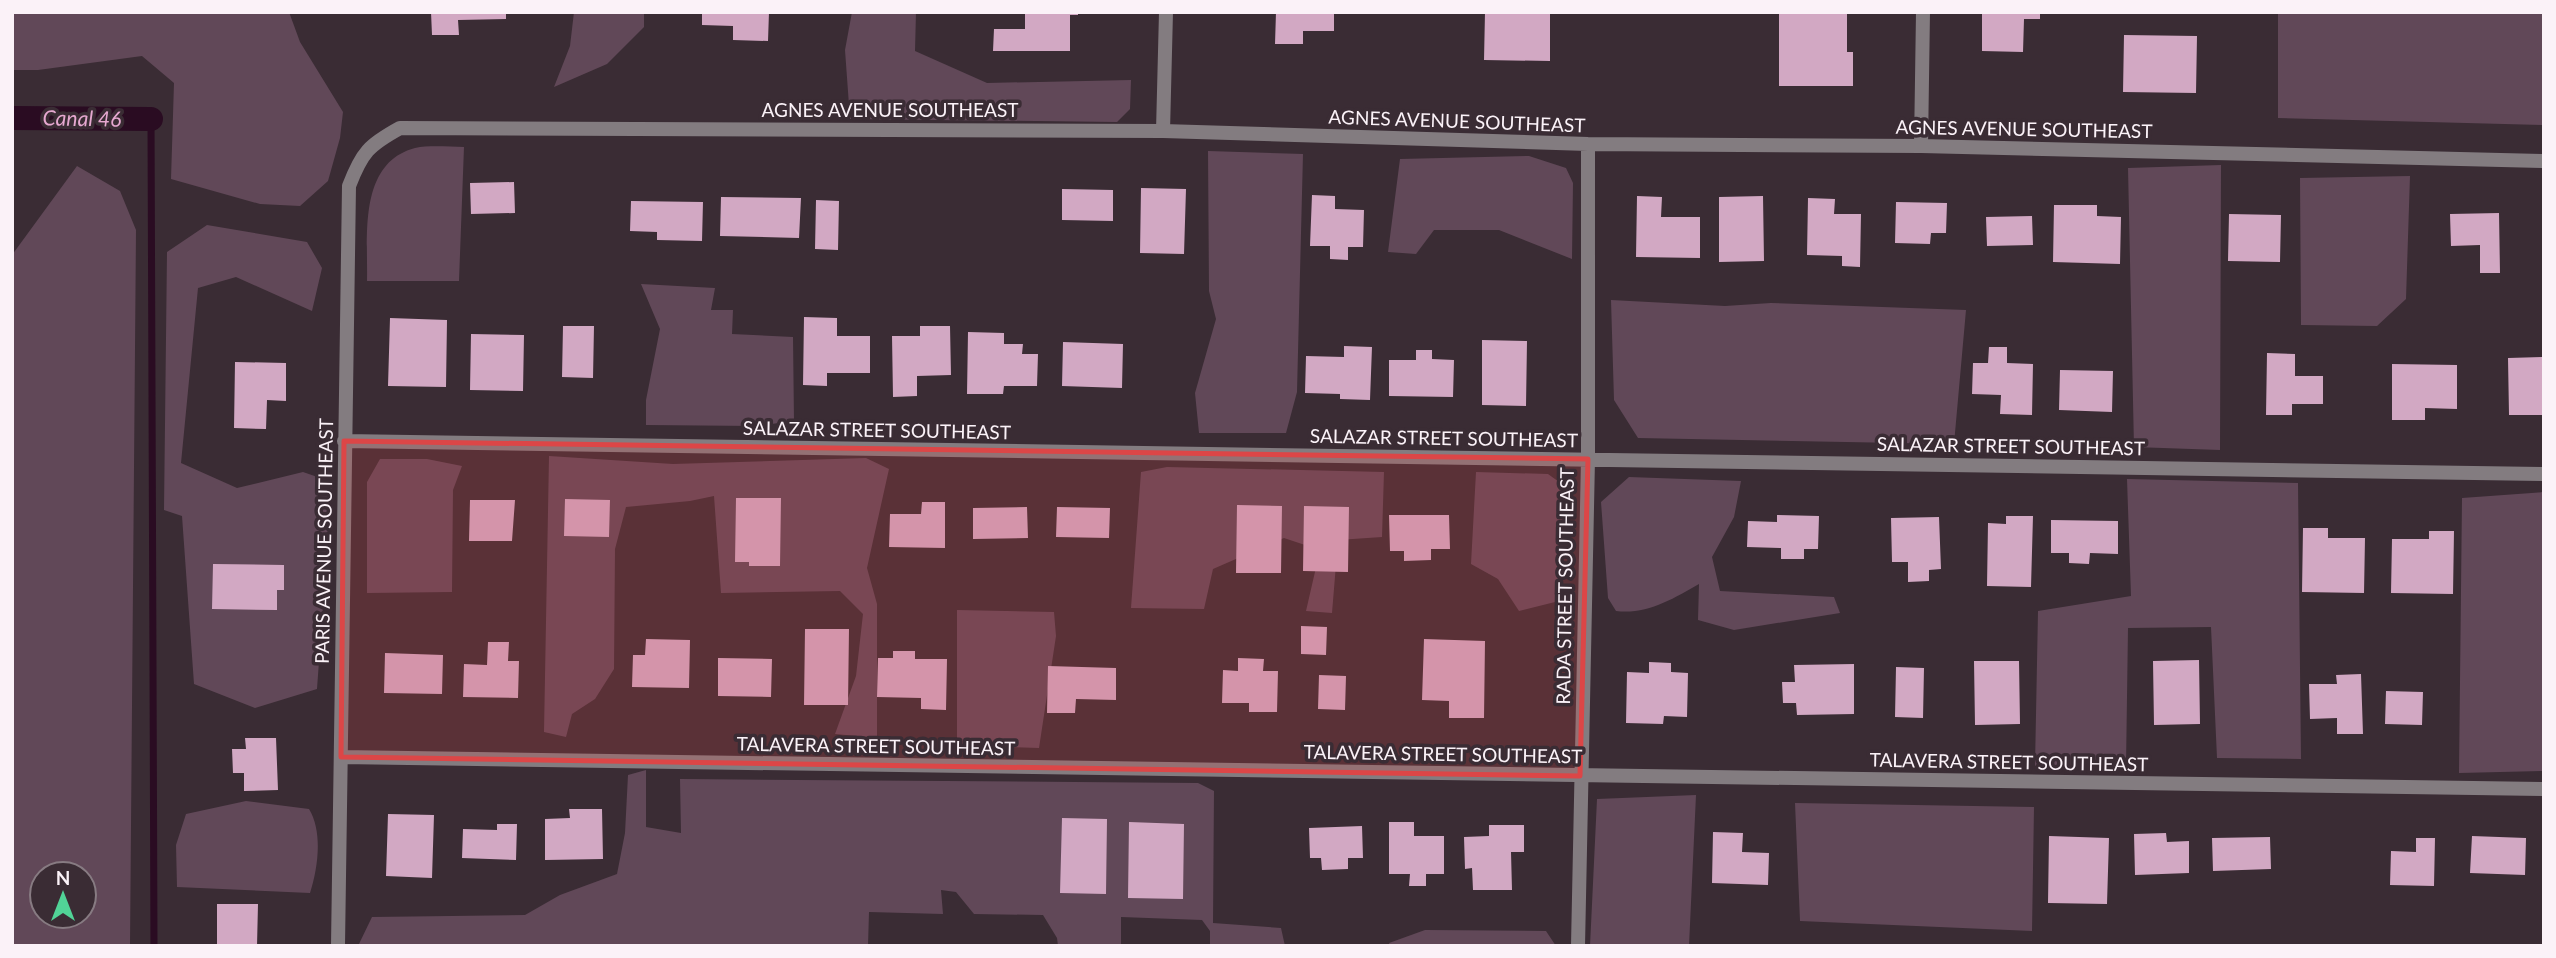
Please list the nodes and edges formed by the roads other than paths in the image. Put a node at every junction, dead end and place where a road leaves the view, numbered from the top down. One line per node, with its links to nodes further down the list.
1 (1166, 12): 3 (street)
2 (1923, 12): 6 (street)
3 (1163, 131): 4 (street, AGNES AVENUE SOUTHEAST); 5 (street, AGNES AVENUE SOUTHEAST)
4 (373, 144): 8 (street, PARIS AVENUE SOUTHEAST)
5 (1588, 144): 6 (street, AGNES AVENUE SOUTHEAST); 9 (street, RADA STREET SOUTHEAST)
6 (1921, 146): 7 (street, AGNES AVENUE SOUTHEAST)
7 (2544, 161)
8 (344, 441): 9 (street, SALAZAR STREET SOUTHEAST); 11 (street, PARIS AVENUE SOUTHEAST)
9 (1588, 459): 10 (street, SALAZAR STREET SOUTHEAST); 12 (street, RADA STREET SOUTHEAST)
10 (2544, 474)
11 (341, 757): 12 (street, TALAVERA STREET SOUTHEAST); 14 (street, PARIS AVENUE SOUTHEAST)
12 (1580, 776): 13 (street, TALAVERA STREET SOUTHEAST); 15 (street, RADA STREET SOUTHEAST)
13 (2544, 789)
14 (338, 946)
15 (1578, 946)

